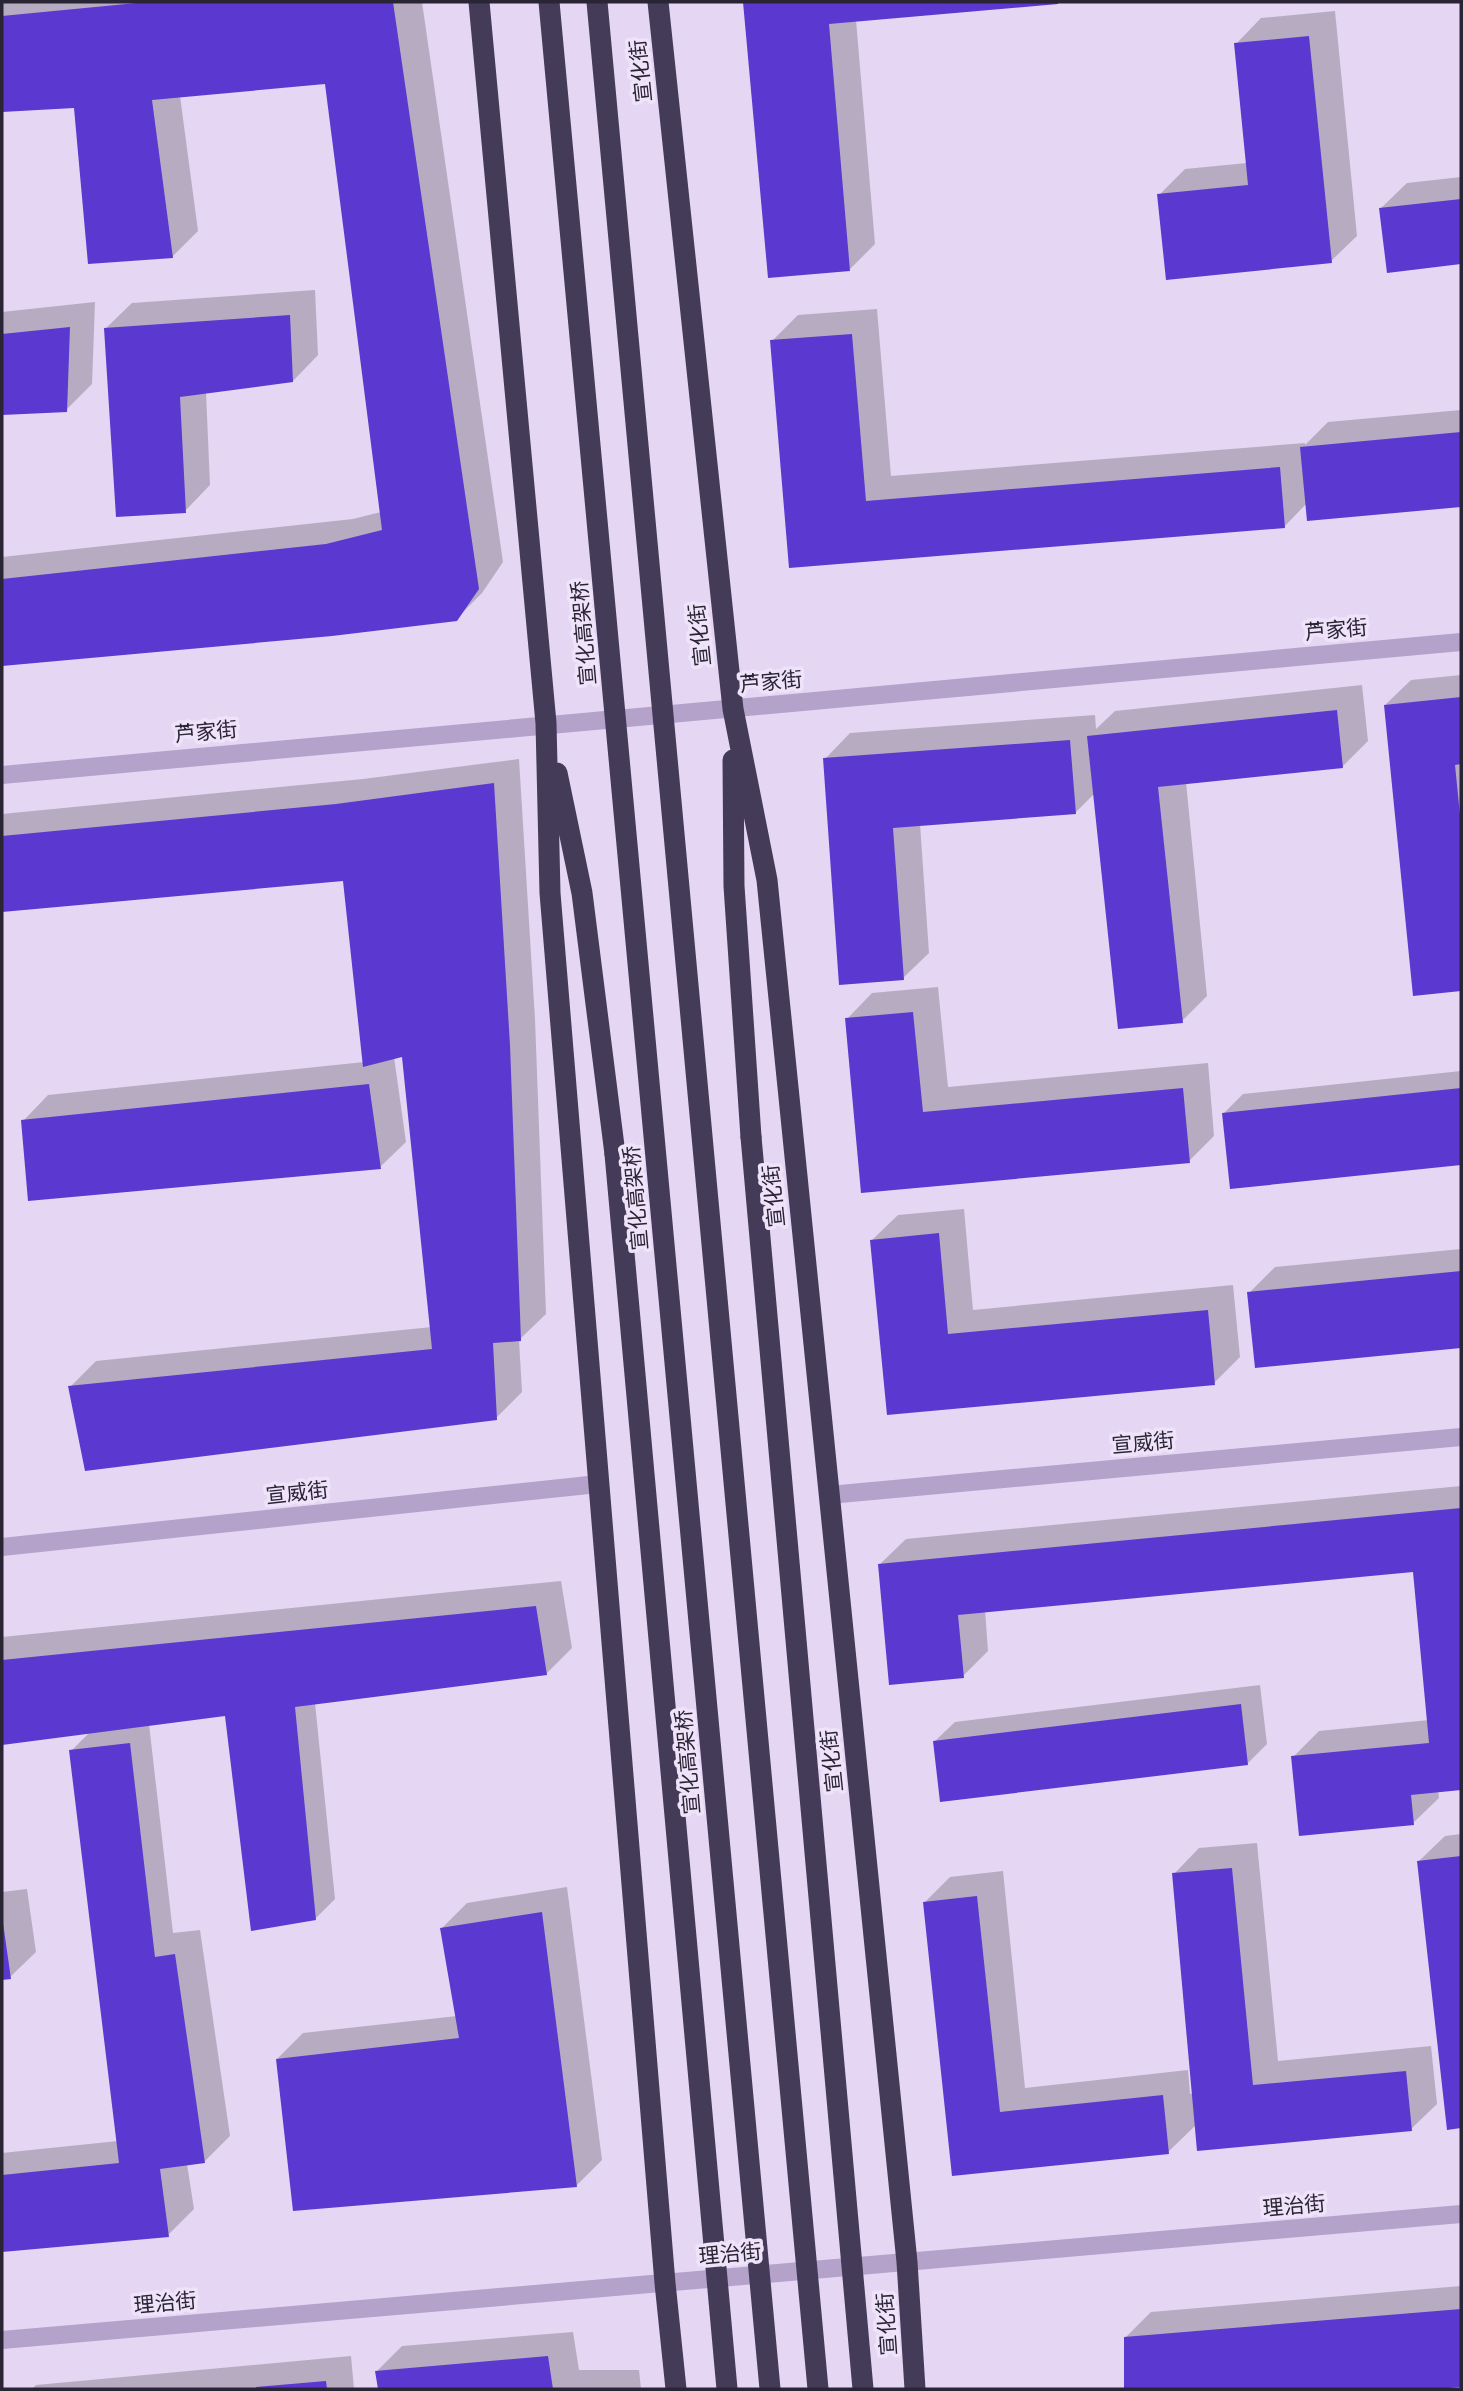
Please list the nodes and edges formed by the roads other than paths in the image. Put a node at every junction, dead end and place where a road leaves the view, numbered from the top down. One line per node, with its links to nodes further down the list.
1 (479, 2): 7 (highway)
2 (549, 2): 19 (highway, 宣化高架桥, bridge)
3 (597, 2): 20 (highway, bridge)
4 (658, 2): 6 (highway, 宣化街)
5 (1461, 642): 6 (street, 芦家街)
6 (733, 709): 7 (street, 芦家街); 11 (highway, 宣化街); 21 (highway, bridge)
7 (546, 723): 8 (street, 芦家街); 10 (highway); 18 (highway, bridge)
8 (2, 775)
9 (1461, 1437): 11 (street, 宣威街)
10 (598, 1484): 12 (street, 宣威街); 15 (highway)
11 (829, 1495): 14 (highway, 宣化街)
12 (2, 1547)
13 (1461, 2214): 14 (street, 理治街)
14 (907, 2262): 15 (street, 理治街); 22 (highway, 宣化街)
15 (665, 2283): 16 (street, 理治街); 17 (highway)
16 (2, 2340)
17 (676, 2389)
18 (727, 2389)
19 (770, 2389)
20 (818, 2389)
21 (863, 2389)
22 (915, 2389)

